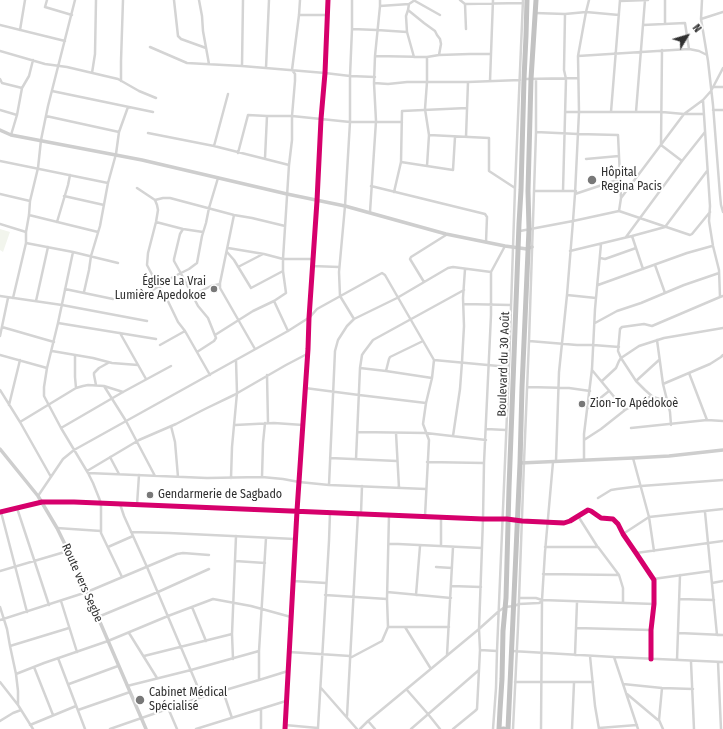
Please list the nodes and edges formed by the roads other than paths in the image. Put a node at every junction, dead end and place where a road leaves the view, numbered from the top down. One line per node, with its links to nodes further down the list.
1 (25, 0): 44 (street)
2 (47, 0): 33 (street)
3 (75, 0): 33 (street)
4 (96, 0): 69 (street)
5 (123, 0): 78 (street)
6 (174, 0): 49 (street)
7 (199, 0): 49 (street)
8 (243, 0): 65 (street)
9 (269, 0): 66 (street)
10 (300, 0): 34 (street)
11 (328, 0): 35 (street)
12 (352, 0): 42 (street)
13 (380, 0): 27 (street)
14 (415, 0): 24 (street); 36 (street)
15 (460, 0): 25 (street)
16 (493, 0): 26 (street)
17 (536, 0): 31 (highway, Boulevard du 30 Août)
18 (590, 0): 29 (street)
19 (620, 0): 20 (street); 37 (street)
20 (646, 0): 41 (street)
21 (665, 0): 39 (street)
22 (702, 0): 38 (street)
23 (524, 1): 26 (street); 77 (highway, Boulevard du 30 Août)
24 (409, 4): 27 (street); 28 (street)
25 (465, 4): 26 (street); 43 (street)
26 (493, 4): 55 (street)
27 (380, 6): 45 (street)
28 (408, 10): 46 (street); 56 (street)
29 (586, 12): 32 (street); 37 (street); 60 (street)
30 (723, 12): 38 (street)
31 (535, 13): 32 (street); 75 (highway, Boulevard du 30 Août)
32 (565, 14): 76 (street)
33 (72, 15): 47 (street)
34 (299, 15): 35 (street); 68 (street)
35 (327, 15): 70 (street)
36 (440, 15)
37 (619, 15): 54 (street)
38 (701, 19): 57 (street)
39 (665, 24): 41 (street); 50 (street)
40 (0, 25): 44 (street)
41 (643, 25): 53 (street)
42 (352, 29): 45 (street); 71 (street)
43 (466, 29)
44 (20, 30): 47 (street)
45 (377, 30): 46 (street); 58 (street)
46 (407, 32): 59 (street)
47 (65, 41): 64 (street)
48 (150, 47): 63 (street)
49 (206, 48): 63 (street)
50 (689, 49): 51 (street); 57 (street)
51 (662, 50): 53 (street); 102 (street)
52 (0, 51): 62 (street)
53 (641, 51): 54 (street); 101 (street)
54 (616, 53): 60 (street); 100 (street)
55 (491, 54): 56 (street); 79 (street)
56 (439, 55): 61 (street)
57 (707, 55): 87 (street)
58 (375, 56): 59 (street); 72 (street)
59 (414, 56): 61 (street)
60 (578, 56): 74 (street)
61 (427, 57): 80 (street)
62 (33, 60): 64 (street); 85 (street)
63 (209, 64): 65 (street)
64 (58, 66): 69 (street); 86 (street)
65 (242, 66): 66 (street)
66 (266, 68): 68 (street)
67 (723, 68): 83 (street)
68 (292, 70): 70 (street); 108 (street)
69 (92, 73): 78 (street)
70 (325, 73): 71 (street); 109 (street)
71 (350, 76): 72 (street); 111 (street)
72 (374, 77): 82 (street)
73 (0, 78): 85 (street)
74 (578, 78): 76 (street); 99 (street)
75 (534, 79): 76 (street); 77 (street); 115 (street); 176 (highway, Boulevard du 30 Août)
76 (566, 79): 98 (street)
77 (521, 80): 79 (street); 147 (street); 178 (highway, Boulevard du 30 Août)
78 (121, 81): 89 (street)
79 (490, 81): 81 (street)
80 (427, 82): 81 (street); 82 (street); 93 (street)
81 (468, 82): 92 (street)
82 (374, 83): 110 (street)
83 (713, 87): 84 (street); 87 (street)
84 (723, 87)
85 (22, 88): 105 (street)
86 (52, 91): 91 (street); 106 (street)
87 (711, 91): 90 (street); 95 (street)
88 (228, 94): 126 (street)
89 (156, 98)
90 (703, 100): 103 (street); 104 (street)
91 (128, 107): 97 (street); 114 (street)
92 (467, 108): 93 (street); 123 (street)
93 (425, 109): 112 (street); 121 (street)
94 (0, 110): 105 (street)
95 (713, 110): 96 (street); 140 (street)
96 (723, 110)
97 (153, 112)
98 (565, 112): 99 (street); 118 (street)
99 (579, 112): 100 (street); 119 (street)
100 (611, 112): 101 (street)
101 (636, 112): 102 (street)
102 (662, 112): 103 (street); 125 (street)
103 (684, 114): 104 (street); 125 (street)
104 (704, 114): 116 (street)
105 (17, 115): 120 (street)
106 (46, 116): 114 (street); 124 (street)
107 (266, 116): 108 (street); 127 (street); 130 (street)
108 (292, 116): 109 (street); 135 (street)
109 (321, 119): 111 (street); 158 (street)
110 (376, 121): 111 (street); 112 (street); 145 (street)
111 (350, 122): 161 (street)
112 (402, 122): 134 (street)
113 (0, 130): 120 (street)
114 (119, 132): 128 (street)
115 (536, 132): 118 (street); 148 (street)
116 (705, 132): 133 (street); 138 (street)
117 (148, 134): 126 (street)
118 (564, 134): 119 (street); 149 (street)
119 (578, 134): 129 (street); 151 (street)
120 (11, 135): 124 (street)
121 (429, 135): 122 (street); 136 (street)
122 (455, 137): 123 (street); 136 (street)
123 (466, 137): 147 (street)
124 (41, 140): 128 (street); 137 (street)
125 (662, 145): 133 (street); 155 (street)
126 (214, 146): 127 (street)
127 (238, 153): 130 (street)
128 (116, 154): 142 (street); 144 (street)
129 (619, 156): 131 (street); 143 (street)
130 (265, 158): 135 (street)
131 (586, 159)
132 (0, 161): 137 (street)
133 (682, 161): 169 (street)
134 (400, 162): 136 (street); 150 (street)
135 (289, 165): 153 (street)
136 (427, 166)
137 (38, 168): 139 (street); 157 (street)
138 (707, 171): 165 (street); 175 (street)
139 (70, 175): 144 (street); 154 (street)
140 (718, 176): 141 (street); 160 (street)
141 (723, 177)
142 (218, 178): 153 (street); 162 (street)
143 (620, 179): 151 (street); 155 (street)
144 (108, 183): 159 (street)
145 (371, 186): 150 (street); 164 (street)
146 (137, 188): 156 (street)
147 (515, 188): 192 (street)
148 (534, 191): 149 (street); 176 (street)
149 (563, 191): 151 (street)
150 (394, 192): 185 (street)
151 (576, 193): 170 (street)
152 (0, 194): 157 (street)
153 (287, 194): 158 (street); 174 (street)
154 (64, 196): 159 (street); 171 (street)
155 (621, 198): 163 (street)
156 (155, 200): 162 (street); 172 (street)
157 (30, 201): 167 (street)
158 (317, 201): 161 (street); 202 (street)
159 (104, 205): 180 (street)
160 (722, 205): 166 (street)
161 (345, 206): 164 (street); 207 (street)
162 (209, 208): 168 (street); 181 (street)
163 (619, 210): 169 (street); 170 (street)
164 (370, 212): 182 (street)
165 (710, 212): 175 (street); 189 (street)
166 (723, 212)
167 (30, 215): 171 (street); 179 (street)
168 (234, 215): 174 (street); 191 (street)
169 (639, 218): 175 (street); 184 (street)
170 (573, 221): 176 (street); 195 (street)
171 (57, 222): 180 (street)
172 (156, 222): 177 (street); 218 (street)
173 (0, 224): 179 (street)
174 (285, 226): 200 (street)
175 (665, 227): 183 (street)
176 (531, 228): 178 (street); 193 (highway, Boulevard du 30 Août)
177 (183, 229): 181 (street); 212 (street)
178 (519, 231): 192 (highway, Boulevard du 30 Août)
179 (26, 232): 186 (street)
180 (98, 232): 199 (street)
181 (203, 232): 212 (street)
182 (446, 234): 185 (street); 215 (street)
183 (632, 236): 184 (street); 194 (street)
184 (625, 238): 187 (street)
185 (486, 242): 188 (street)
186 (26, 243): 190 (street); 229 (street)
187 (601, 244): 195 (street); 201 (street)
188 (504, 246): 192 (street); 211 (street)
189 (713, 246): 204 (street); 213 (street)
190 (48, 247): 196 (street); 234 (street)
191 (228, 248): 197 (street); 198 (street)
192 (516, 248): 193 (street); 239 (street); 347 (highway, Boulevard du 30 Août)
193 (530, 248): 257 (street); 345 (highway, Boulevard du 30 Août)
194 (636, 248): 201 (street); 209 (street)
195 (570, 251): 224 (street)
196 (73, 252): 199 (street); 219 (street)
197 (227, 252): 206 (street); 216 (street)
198 (264, 254): 200 (street); 206 (street)
199 (91, 256): 203 (street); 221 (street)
200 (282, 258): 202 (street); 210 (street)
201 (600, 258): 217 (street)
202 (312, 259): 205 (street)
203 (118, 263)
204 (655, 265): 209 (street); 222 (street)
205 (312, 266): 207 (street); 240 (street)
206 (238, 268): 210 (street)
207 (339, 268): 226 (street)
208 (465, 269): 211 (street); 215 (street); 220 (street)
209 (643, 269): 217 (street)
210 (283, 271): 235 (street)
211 (492, 272): 237 (street)
212 (181, 273): 218 (street); 223 (street)
213 (719, 274): 214 (street); 222 (street); 227 (street)
214 (723, 279)
215 (424, 282): 230 (street)
216 (220, 284): 223 (street); 244 (street)
217 (598, 285): 231 (street)
218 (159, 286): 233 (street); 249 (street)
219 (65, 289): 221 (street); 238 (street)
220 (464, 290): 236 (street); 242 (street)
221 (84, 292): 232 (street)
222 (665, 293): 246 (street)
223 (193, 295): 252 (street)
224 (567, 295): 231 (street); 259 (street)
225 (0, 296): 228 (street)
226 (340, 296): 230 (street); 240 (street); 241 (street)
227 (722, 296): 262 (street)
228 (8, 298): 229 (street); 247 (street)
229 (13, 298): 234 (street)
230 (398, 298): 241 (street); 242 (street)
231 (596, 298): 246 (street)
232 (113, 299)
233 (134, 299)
234 (36, 301): 238 (street)
235 (274, 301): 244 (street); 250 (street)
236 (464, 304): 237 (street); 276 (street)
237 (491, 304): 239 (street); 278 (street)
238 (62, 305): 243 (street); 245 (street)
239 (511, 305): 280 (street)
240 (309, 318): 250 (street); 266 (street)
241 (354, 319): 303 (street)
242 (410, 319): 256 (street); 282 (street)
243 (147, 321)
244 (239, 321): 252 (street); 263 (street)
245 (58, 323): 251 (street); 258 (street)
246 (595, 323): 260 (street)
247 (2, 327): 253 (street); 258 (street)
248 (723, 328): 255 (street)
249 (184, 331): 261 (street); 265 (street)
250 (288, 331): 263 (street)
251 (120, 333): 254 (street); 277 (street)
252 (215, 335): 265 (street)
253 (0, 336)
254 (156, 339)
255 (657, 340): 270 (street); 274 (street)
256 (424, 341): 273 (street); 284 (street)
257 (529, 341): 259 (street); 297 (street)
258 (54, 342): 264 (street)
259 (562, 344): 260 (street); 298 (street)
260 (593, 344): 262 (street); 283 (street)
261 (160, 345)
262 (619, 347): 270 (street)
263 (255, 349): 272 (street)
264 (52, 351): 268 (street); 281 (street)
265 (197, 352): 286 (street)
266 (308, 354): 287 (street); 296 (street)
267 (0, 355): 271 (street)
268 (75, 355): 275 (street); 295 (street)
269 (723, 355): 285 (street)
270 (621, 358): 290 (street); 291 (street)
271 (20, 360): 281 (street); 310 (street)
272 (236, 360): 286 (street); 304 (street)
273 (434, 360): 276 (street); 288 (street)
274 (660, 360): 290 (street); 292 (street)
275 (108, 362): 277 (street); 293 (street)
276 (462, 362): 278 (street); 330 (street)
277 (138, 365): 289 (street)
278 (489, 365): 280 (street); 325 (street)
279 (171, 366): 289 (street)
280 (509, 367): 326 (street)
281 (47, 368): 311 (street)
282 (360, 368): 284 (street); 305 (street)
283 (592, 370): 291 (street); 300 (street)
284 (386, 371): 288 (street)
285 (689, 373): 292 (street); 314 (street)
286 (210, 375): 315 (street)
287 (268, 375): 304 (street); 318 (street)
288 (432, 378): 309 (street)
289 (146, 379): 302 (street)
290 (636, 380): 306 (street)
291 (602, 381): 301 (street)
292 (663, 384): 308 (street)
293 (96, 385): 294 (street); 295 (street)
294 (104, 386): 302 (street); 307 (street)
295 (76, 388): 311 (street)
296 (305, 388): 303 (street); 320 (street)
297 (527, 388): 298 (street); 345 (street)
298 (559, 388): 300 (street); 343 (street)
299 (0, 390): 310 (street)
300 (590, 391): 312 (street)
301 (609, 391): 312 (street); 313 (street)
302 (123, 392): 307 (street)
303 (333, 392): 305 (street); 338 (street)
304 (237, 393): 319 (street); 322 (street)
305 (359, 395): 309 (street); 327 (street)
306 (651, 396): 308 (street); 313 (street)
307 (112, 399): 315 (street); 323 (street)
308 (667, 401): 321 (street)
309 (426, 403): 329 (street)
310 (9, 405): 317 (street)
311 (48, 405): 317 (street); 323 (street)
312 (587, 409): 332 (street)
313 (625, 410): 332 (street)
314 (708, 420): 316 (street); 321 (street)
315 (126, 421): 333 (street); 335 (street)
316 (723, 421)
317 (20, 422): 352 (street)
318 (266, 423): 319 (street); 320 (street); 354 (street)
319 (235, 425): 355 (street)
320 (303, 425): 357 (street)
321 (671, 425): 324 (street)
322 (171, 426): 333 (street); 353 (street)
323 (61, 428): 335 (street)
324 (631, 428)
325 (486, 429): 326 (street); 331 (street)
326 (506, 430): 382 (street)
327 (358, 432): 328 (street); 340 (street)
328 (396, 433): 329 (street); 342 (street)
329 (426, 433): 330 (street); 344 (street)
330 (453, 436): 331 (street)
331 (486, 440): 346 (street)
332 (584, 441): 341 (street)
333 (137, 442): 337 (street); 351 (street)
334 (0, 449): 363 (street, Route vers Segbe)
335 (74, 450): 348 (street); 352 (street)
336 (723, 450): 339 (street)
337 (110, 457): 348 (street); 349 (street)
338 (330, 458): 340 (street); 358 (street)
339 (633, 458): 341 (street); 360 (street)
340 (356, 459): 342 (street)
341 (584, 460): 343 (street)
342 (397, 461): 361 (street)
343 (554, 461): 345 (street); 384 (street)
344 (427, 462): 346 (street); 362 (street)
345 (521, 462): 347 (highway); 347 (highway); 383 (highway, Boulevard du 30 Août)
346 (484, 463): 381 (street)
347 (510, 463): 382 (highway, Boulevard du 30 Août)
348 (87, 472): 349 (street); 366 (street)
349 (120, 474): 350 (street)
350 (139, 476): 351 (street); 368 (street)
351 (155, 476): 353 (street)
352 (51, 477): 363 (street)
353 (178, 477): 355 (street)
354 (262, 477): 355 (street); 357 (street)
355 (231, 478)
356 (723, 480): 360 (street)
357 (299, 482): 358 (street); 371 (street)
358 (329, 485): 359 (street)
359 (362, 486): 361 (street); 375 (street)
360 (641, 486): 364 (street); 380 (street)
361 (399, 488): 362 (street)
362 (426, 489): 377 (street)
363 (38, 496): 365 (street, Route vers Segbe)
364 (598, 498)
365 (42, 502): 366 (street); 369 (street); 385 (street, Route vers Segbe)
366 (101, 503): 367 (street); 386 (street)
367 (120, 504): 368 (street); 387 (street)
368 (137, 505): 371 (street)
369 (17, 508): 372 (street); 408 (street)
370 (723, 509): 374 (street)
371 (297, 511): 373 (street); 392 (street)
372 (0, 512): 410 (street)
373 (330, 512): 375 (street); 425 (street)
374 (705, 512): 380 (street); 394 (street)
375 (359, 513): 376 (street); 433 (street)
376 (390, 515): 377 (street); 395 (street)
377 (425, 516): 379 (street)
378 (578, 516): 384 (street); 388 (street); 398 (street)
379 (441, 517): 381 (street); 397 (street)
380 (648, 517): 388 (street); 404 (street)
381 (483, 519): 382 (street); 402 (street)
382 (505, 519): 383 (street); 435 (highway, Boulevard du 30 Août); 452 (street)
383 (519, 520): 384 (street); 436 (highway, Boulevard du 30 Août)
384 (548, 522): 401 (street)
385 (57, 528): 386 (street); 403 (street, Route vers Segbe)
386 (101, 531): 399 (street)
387 (131, 532): 389 (street); 390 (street)
388 (623, 534): 405 (street)
389 (133, 536): 399 (street); 411 (street)
390 (236, 536): 391 (street); 407 (street)
391 (266, 538): 392 (street); 409 (street)
392 (295, 539): 422 (street)
393 (723, 541): 394 (street)
394 (708, 543): 404 (street); 415 (street)
395 (389, 544): 396 (street); 430 (street)
396 (420, 546): 397 (street); 432 (street)
397 (441, 546): 400 (street)
398 (598, 546): 401 (street); 418 (street)
399 (108, 547): 420 (street)
400 (453, 547): 402 (street); 413 (street)
401 (545, 547): 417 (street)
402 (482, 548): 427 (street)
403 (69, 551): 408 (street); 428 (street, Route vers Segbe)
404 (654, 551): 405 (street)
405 (636, 553): 421 (street)
406 (209, 555): 411 (street)
407 (235, 561): 409 (street); 444 (street)
408 (34, 562): 410 (street); 446 (street)
409 (265, 563): 451 (street)
410 (16, 567): 416 (street); 453 (street)
411 (147, 567): 420 (street); 429 (street)
412 (436, 567): 413 (street)
413 (452, 568): 426 (street)
414 (209, 569): 429 (street)
415 (710, 570): 419 (street); 424 (street)
416 (0, 571)
417 (543, 574): 418 (street); 439 (street)
418 (618, 575): 443 (street)
419 (680, 575): 421 (street); 438 (street)
420 (122, 577): 428 (street)
421 (653, 579): 445 (street)
422 (293, 581): 425 (street); 456 (street)
423 (723, 581): 424 (street)
424 (712, 583): 440 (street)
425 (326, 584): 431 (street)
426 (451, 586): 427 (street); 434 (street)
427 (480, 587): 464 (street)
428 (87, 592): 441 (street); 455 (street, Route vers Segbe)
429 (158, 592): 454 (street); 455 (street)
430 (387, 592): 432 (street); 437 (street)
431 (325, 595): 433 (street); 483 (street)
432 (416, 595): 434 (street)
433 (353, 598): 437 (street); 488 (street)
434 (450, 598): 462 (street)
435 (506, 598): 436 (street); 450 (highway, Boulevard du 30 Août)
436 (516, 598): 439 (street); 447 (highway, Boulevard du 30 Août)
437 (387, 599): 459 (street)
438 (680, 599): 440 (street); 467 (street)
439 (542, 600): 442 (street); 447 (street); 482 (street)
440 (714, 600): 469 (street)
441 (61, 601): 446 (street); 461 (street)
442 (578, 601): 443 (street); 463 (street)
443 (623, 602): 445 (street)
444 (233, 603): 449 (street); 451 (street); 468 (street)
445 (654, 604): 465 (street)
446 (48, 605): 453 (street)
447 (516, 605): 450 (street); 479 (highway, Boulevard du 30 Août)
448 (0, 607): 457 (street)
449 (192, 607): 454 (street); 472 (street)
450 (505, 607): 452 (street); 476 (highway, Boulevard du 30 Août)
451 (262, 609): 456 (street); 477 (street)
452 (499, 611): 464 (street); 478 (street)
453 (28, 612): 457 (street)
454 (168, 616): 466 (street); 474 (street)
455 (97, 617): 471 (street, Route vers Segbe)
456 (291, 617): 481 (street)
457 (4, 619): 458 (street); 473 (street)
458 (0, 620)
459 (388, 627): 460 (street); 488 (street)
460 (405, 627): 462 (street); 499 (street)
461 (69, 628): 473 (street); 480 (street)
462 (449, 628): 484 (street)
463 (576, 628): 465 (street); 485 (street)
464 (479, 630): 475 (street); 484 (street)
465 (651, 630): 492 (street)
466 (129, 633): 471 (street); 486 (street)
467 (678, 633): 469 (street); 493 (street)
468 (232, 634): 472 (street); 491 (street)
469 (717, 635): 470 (street)
470 (723, 635)
471 (108, 641): 480 (street); 497 (street, Route vers Segbe)
472 (206, 641): 474 (street)
473 (10, 646): 503 (street)
474 (181, 647): 486 (street); 500 (street)
475 (480, 650): 478 (street); 501 (street)
476 (503, 650): 479 (highway); 556 (highway, Boulevard du 30 Août)
477 (259, 651): 491 (street); 505 (street)
478 (497, 651): 555 (street)
479 (513, 651): 482 (street); 507 (street); 557 (highway, Boulevard du 30 Août)
480 (78, 652): 490 (street)
481 (289, 652): 483 (street); 502 (street)
482 (541, 652): 485 (street); 508 (street)
483 (322, 654): 488 (street); 514 (street)
484 (447, 655): 499 (street)
485 (575, 655): 487 (street)
486 (144, 656): 504 (street)
487 (590, 656): 489 (street); 509 (street)
488 (350, 657): 530 (street)
489 (614, 657): 492 (street); 512 (street)
490 (58, 658): 498 (street); 511 (street)
491 (233, 658): 500 (street)
492 (650, 659): 493 (street)
493 (677, 660): 494 (street)
494 (691, 662): 495 (street); 516 (street)
495 (718, 662): 496 (street); 533 (street)
496 (723, 662)
497 (118, 666): 511 (street); 513 (street, Route vers Segbe)
498 (34, 667): 503 (street); 529 (street)
499 (431, 669): 517 (street)
500 (191, 670): 504 (street); 521 (street)
501 (480, 670): 528 (street); 554 (street)
502 (288, 671): 505 (street); 522 (street)
503 (16, 674): 523 (street)
504 (157, 678): 513 (street)
505 (259, 680): 518 (street)
506 (0, 682): 523 (street)
507 (515, 682): 508 (street); 558 (street)
508 (540, 682): 510 (street); 559 (street)
509 (593, 682): 510 (street); 561 (street)
510 (574, 683): 560 (street)
511 (69, 684): 524 (street)
512 (624, 684): 515 (street); 520 (street)
513 (127, 686): 519 (street, Route vers Segbe)
514 (321, 688): 530 (street); 541 (street)
515 (662, 688): 516 (street); 534 (street)
516 (693, 689): 564 (street)
517 (407, 690): 528 (street); 536 (street)
518 (223, 691): 521 (street); 532 (street)
519 (130, 692): 524 (street); 531 (street, Route vers Segbe)
520 (626, 694): 534 (street); 539 (street)
521 (202, 697): 525 (street)
522 (286, 701): 526 (street); 538 (street)
523 (18, 705): 527 (street)
524 (77, 708): 529 (street); 543 (street)
525 (168, 708): 531 (street); 546 (street)
526 (261, 709): 532 (street); 548 (street)
527 (21, 710): 535 (street); 537 (street)
528 (428, 714): 552 (street); 553 (street)
529 (53, 716): 537 (street)
530 (347, 716): 550 (street)
531 (141, 718): 540 (street); 545 (street, Route vers Segbe)
532 (232, 718): 547 (street)
533 (722, 718): 565 (street)
534 (659, 720): 563 (street)
535 (0, 721)
536 (368, 721): 550 (street); 551 (street)
537 (30, 725): 542 (street)
538 (285, 725): 541 (street); 549 (street)
539 (637, 725): 561 (street); 562 (street)
540 (114, 728): 544 (street)
541 (318, 728)
542 (33, 729)
543 (85, 729)
544 (110, 729)
545 (146, 729)
546 (177, 729)
547 (196, 729)
548 (261, 729)
549 (285, 729)
550 (358, 729)
551 (375, 729)
552 (410, 729)
553 (440, 729)
554 (453, 729)
555 (493, 729)
556 (499, 729)
557 (508, 729)
558 (513, 729)
559 (541, 729)
560 (572, 729)
561 (599, 729)
562 (638, 729)
563 (663, 729)
564 (694, 729)
565 (721, 729)

